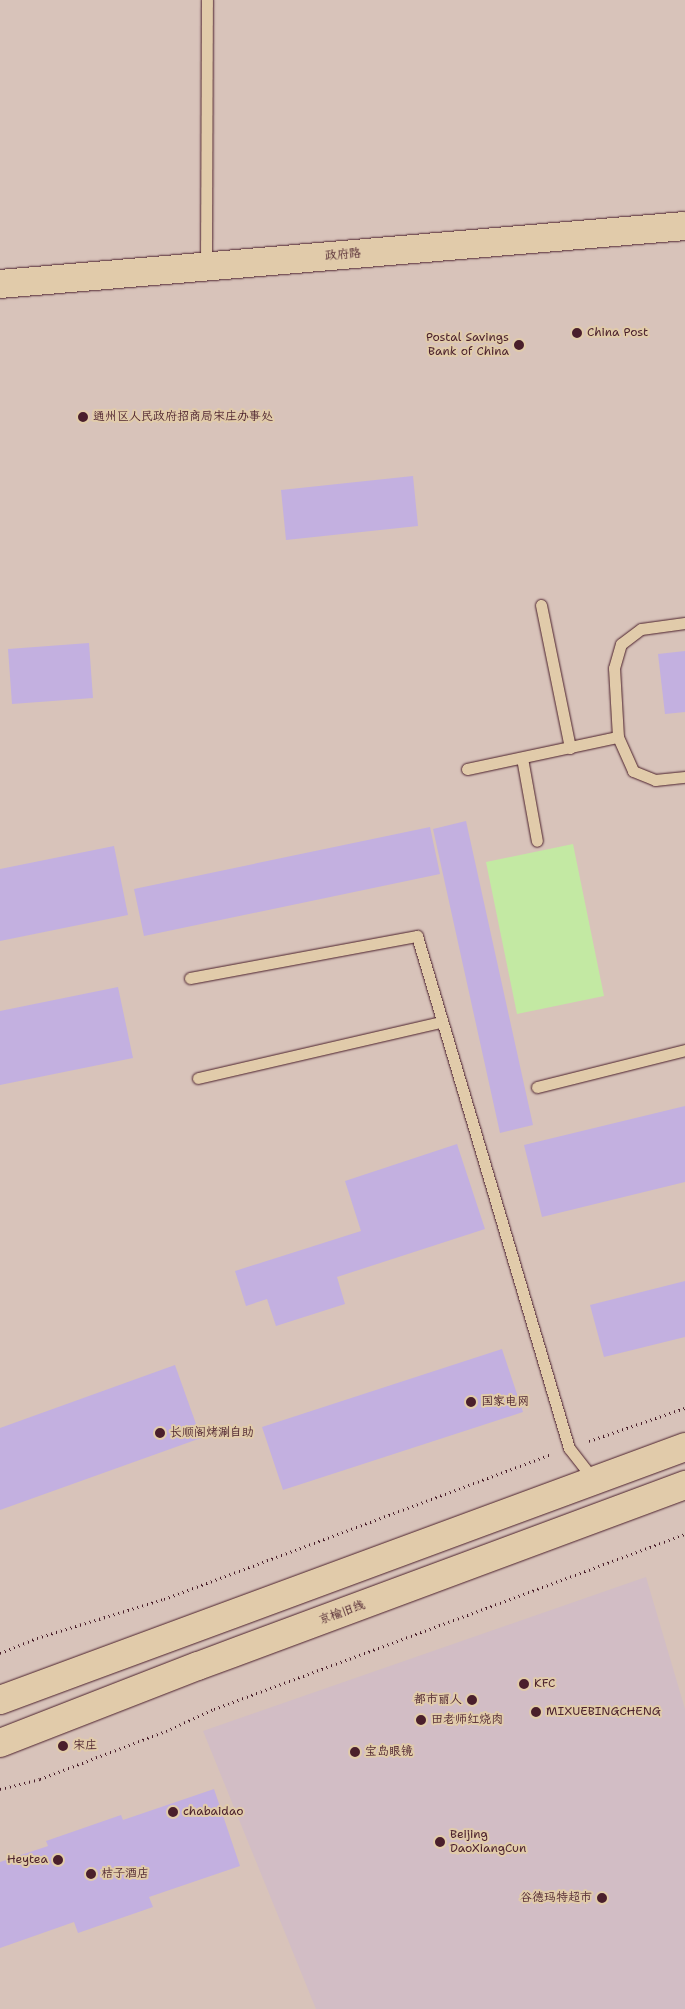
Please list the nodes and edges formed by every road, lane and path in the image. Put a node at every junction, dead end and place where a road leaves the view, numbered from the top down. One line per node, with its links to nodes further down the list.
1 (207, 0): 3 (lane)
2 (685, 226): 3 (main road, 政府路)
3 (206, 267): 4 (main road, 政府路)
4 (0, 284)
5 (541, 605): 8 (lane)
6 (685, 623): 7 (lane)
7 (618, 737): 8 (lane); 11 (lane)
8 (570, 748): 9 (lane)
9 (522, 758): 10 (lane); 12 (lane)
10 (467, 770)
11 (685, 777)
12 (537, 841)
13 (190, 978): 14 (lane)
14 (441, 1022): 16 (lane); 20 (lane)
15 (685, 1050): 17 (lane)
16 (198, 1078)
17 (537, 1087)
18 (685, 1408): 20 (path)
19 (685, 1447): 21 (main road)
20 (569, 1448): 21 (lane); 24 (path)
21 (595, 1481): 25 (main road)
22 (685, 1485): 26 (main road, 京榆旧线)
23 (685, 1534): 27 (path)
24 (0, 1653)
25 (0, 1700)
26 (0, 1744)
27 (0, 1789)

